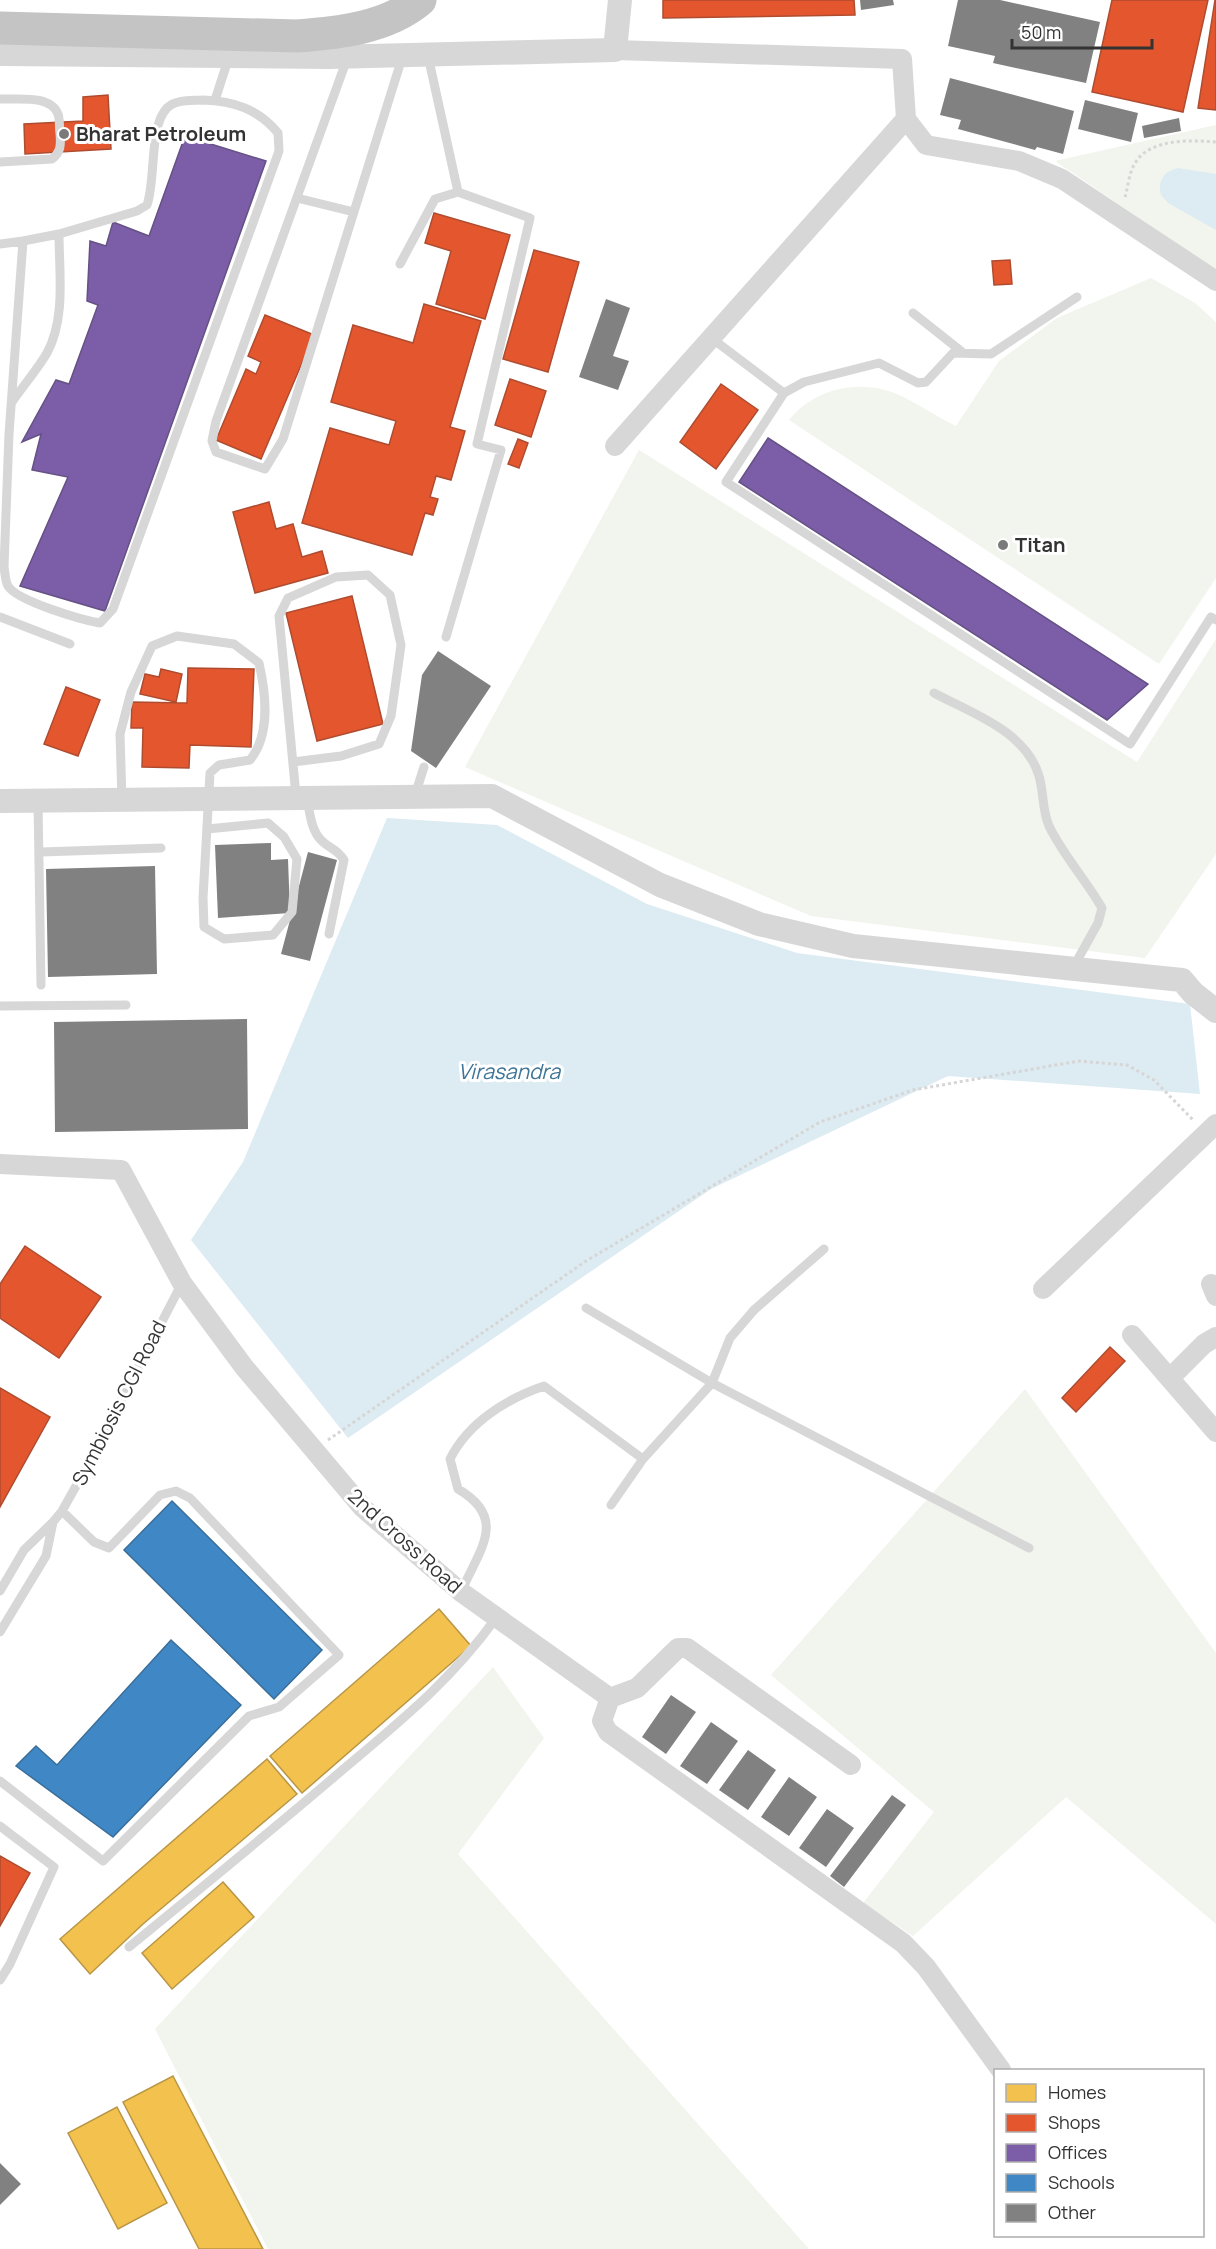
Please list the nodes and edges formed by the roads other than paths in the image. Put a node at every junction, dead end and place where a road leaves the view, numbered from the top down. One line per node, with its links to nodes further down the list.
1 (375, 0): 4 (highway)
2 (420, 0): 5 (highway)
3 (620, 0): 6 (street)
4 (0, 7)
5 (0, 28)
6 (615, 50): 9 (street); 14 (street)
7 (0, 54): 11 (street)
8 (403, 55): 9 (street); 10 (street); 18 (lane)
9 (427, 55): 16 (lane)
10 (348, 56): 11 (street); 17 (lane)
11 (229, 57): 13 (lane)
12 (0, 99): 15 (lane)
13 (215, 100): 19 (lane); 30 (lane)
14 (906, 119): 23 (street); 26 (street)
15 (0, 162)
16 (458, 192): 22 (lane); 34 (lane)
17 (297, 198): 18 (lane); 18 (lane)
18 (354, 212)
19 (59, 234): 20 (lane); 29 (lane)
20 (23, 241): 21 (lane); 29 (lane)
21 (0, 244)
22 (400, 264)
23 (1216, 281)
24 (1077, 297): 27 (lane)
25 (913, 313): 27 (lane)
26 (710, 338): 28 (lane); 31 (street)
27 (961, 351): 28 (lane)
28 (784, 393): 33 (lane)
29 (10, 404): 30 (lane)
30 (4, 434)
31 (615, 446)
32 (0, 617): 35 (lane)
33 (1216, 620)
34 (446, 637)
35 (70, 644)
36 (934, 693): 49 (lane)
37 (293, 762): 37 (lane); 40 (lane)
38 (424, 767): 39 (lane)
39 (414, 797): 40 (street); 49 (street)
40 (302, 798): 41 (street); 48 (lane)
41 (209, 799): 42 (street); 42 (lane); 45 (lane)
42 (122, 800): 44 (street)
43 (0, 801): 44 (street)
44 (38, 801): 47 (lane)
45 (207, 829): 45 (lane)
46 (161, 848): 47 (lane)
47 (41, 852): 50 (lane)
48 (329, 934)
49 (1072, 969): 53 (street)
50 (41, 985)
51 (126, 1005): 52 (lane)
52 (0, 1006)
53 (1216, 1011)
54 (1211, 1128): 58 (street)
55 (0, 1164): 57 (street, 2nd Cross Road)
56 (824, 1250): 63 (lane)
57 (182, 1283): 67 (lane, Symbiosis CGI Road); 71 (street, 2nd Cross Road)
58 (1043, 1288)
59 (586, 1308): 63 (lane)
60 (1132, 1335): 62 (street)
61 (1216, 1337): 62 (street)
62 (1170, 1378): 64 (street)
63 (712, 1383): 65 (lane); 69 (lane)
64 (1216, 1432)
65 (643, 1458): 66 (lane); 71 (lane)
66 (611, 1505)
67 (62, 1511): 68 (lane, Symbiosis CGI Road); 76 (lane)
68 (53, 1522): 70 (lane, Symbiosis CGI Road); 73 (lane, Symbiosis CGI Road)
69 (1029, 1548)
70 (0, 1591)
71 (460, 1592): 72 (street, 2nd Cross Road)
72 (496, 1618): 74 (street, 2nd Cross Road); 78 (lane)
73 (0, 1632)
74 (610, 1698): 75 (street); 80 (street)
75 (851, 1765)
76 (0, 1780)
77 (0, 1826): 79 (lane)
78 (129, 1947)
79 (0, 1980)
80 (1000, 2069)

